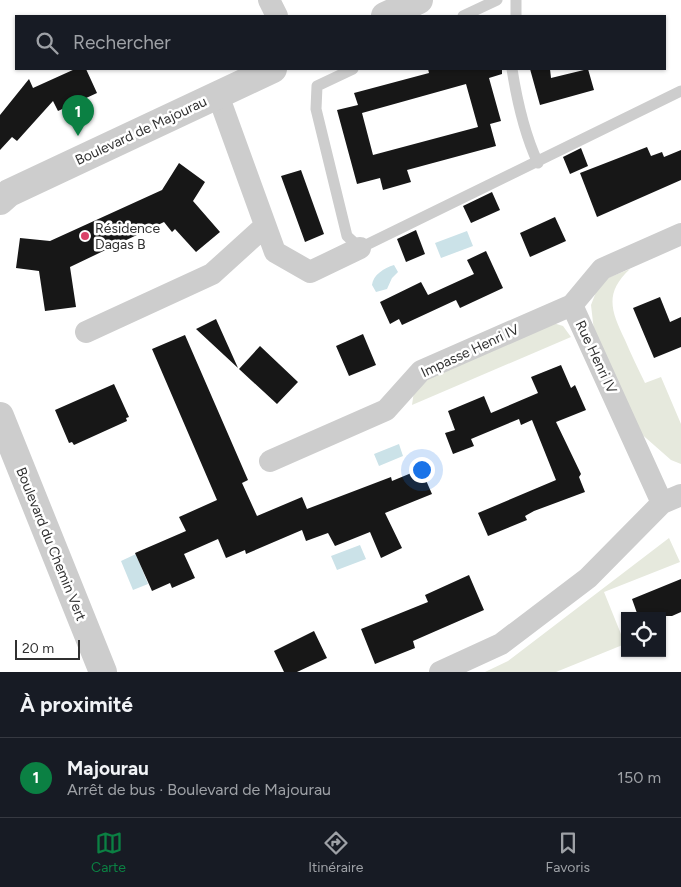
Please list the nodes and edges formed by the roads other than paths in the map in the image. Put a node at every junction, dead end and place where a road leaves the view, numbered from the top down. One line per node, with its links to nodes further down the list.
1 (269, 0): 5 (street)
2 (419, 0): 6 (street)
3 (497, 0): 7 (lane)
4 (516, 0): 8 (lane)
5 (276, 15)
6 (387, 15)
7 (465, 15)
8 (516, 15)
9 (271, 70): 13 (street, Boulevard de Majourau)
10 (351, 70): 18 (lane)
11 (512, 70): 14 (lane)
12 (681, 91): 14 (lane)
13 (218, 95): 15 (street, Boulevard de Majourau); 16 (street)
14 (538, 163): 18 (lane)
15 (3, 195)
16 (265, 226): 18 (street); 20 (street)
17 (681, 234): 19 (street, Rue Henri IV)
18 (360, 248)
19 (572, 305): 22 (street, Impasse Henri IV); 23 (street, Rue Henri IV)
20 (86, 332)
21 (0, 416): 24 (street, Boulevard du Chemin Vert)
22 (270, 461)
23 (672, 499): 25 (street)
24 (103, 672)
25 (440, 672)

